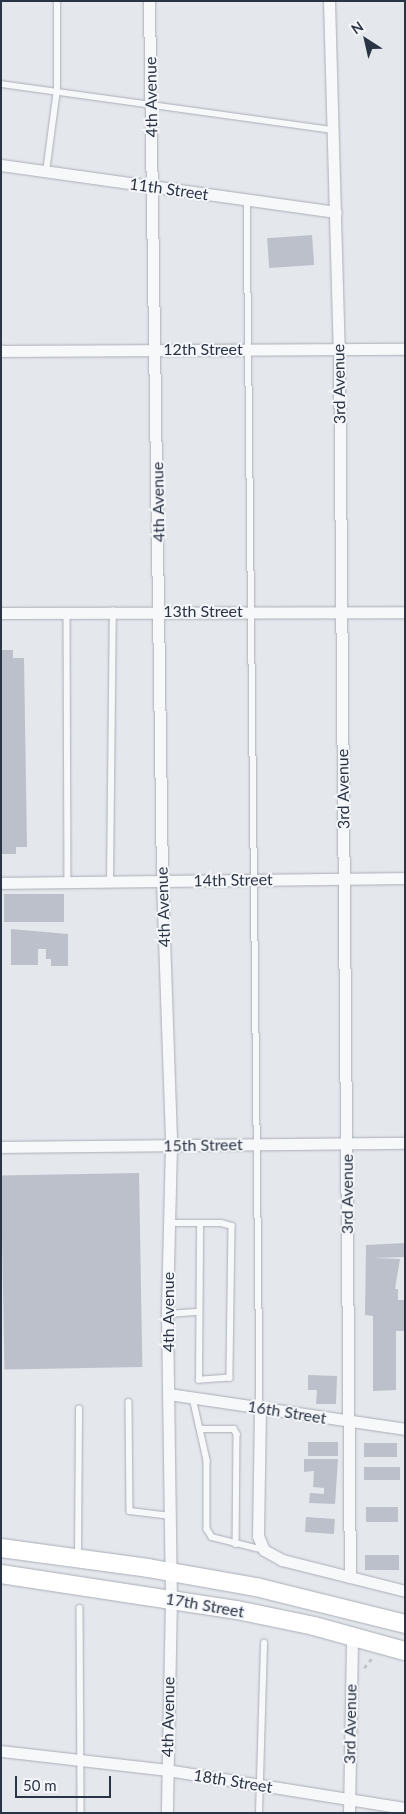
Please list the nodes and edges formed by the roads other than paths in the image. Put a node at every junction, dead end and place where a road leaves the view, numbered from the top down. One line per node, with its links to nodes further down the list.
1 (57, 1): 5 (lane)
2 (149, 1): 6 (street, 4th Avenue)
3 (330, 1): 7 (street, 3rd Avenue)
4 (1, 84): 5 (lane)
5 (56, 90): 6 (lane); 9 (lane)
6 (150, 105): 7 (lane); 10 (street, 4th Avenue)
7 (334, 130): 12 (street, 3rd Avenue)
8 (1, 166): 9 (street, 11th Street)
9 (46, 172): 10 (street, 11th Street)
10 (152, 186): 11 (street, 11th Street); 16 (street, 4th Avenue)
11 (247, 200): 12 (street, 11th Street); 13 (lane)
12 (336, 212): 14 (street, 3rd Avenue)
13 (247, 349): 14 (street, 12th Street); 16 (street, 12th Street); 20 (lane)
14 (338, 349): 15 (street, 12th Street); 22 (street, 3rd Avenue)
15 (405, 349)
16 (156, 350): 17 (street, 12th Street); 18 (street, 4th Avenue)
17 (1, 351)
18 (159, 610): 19 (street, 13th Street); 20 (street, 13th Street); 28 (street, 4th Avenue)
19 (113, 611): 21 (street, 13th Street); 30 (lane)
20 (250, 611): 22 (street, 13th Street); 27 (lane)
21 (67, 612): 24 (street, 13th Street); 29 (lane)
22 (341, 612): 23 (street, 13th Street); 26 (street, 3rd Avenue)
23 (405, 612)
24 (1, 613)
25 (405, 878): 26 (street, 14th Street)
26 (344, 879): 27 (street, 14th Street); 32 (street, 3rd Avenue)
27 (254, 880): 28 (street, 14th Street); 34 (lane)
28 (162, 881): 30 (street, 14th Street); 35 (street, 4th Avenue)
29 (68, 882): 30 (street, 14th Street); 31 (street, 14th Street)
30 (110, 882)
31 (1, 883)
32 (348, 1143): 33 (street, 15th Street); 34 (street, 15th Street); 46 (street, 3rd Avenue)
33 (405, 1143)
34 (256, 1144): 35 (street, 15th Street); 44 (lane)
35 (170, 1145): 36 (street, 15th Street); 37 (street, 4th Avenue)
36 (1, 1148)
37 (169, 1223): 38 (lane); 40 (street, 4th Avenue)
38 (200, 1224): 39 (lane); 39 (lane)
39 (199, 1312): 40 (lane)
40 (167, 1314): 41 (street, 4th Avenue)
41 (168, 1394): 42 (street, 16th Street); 49 (street, 4th Avenue)
42 (193, 1398): 44 (street, 16th Street); 47 (lane)
43 (129, 1402): 49 (lane)
44 (260, 1408): 46 (street, 16th Street); 52 (street)
45 (79, 1409): 53 (lane)
46 (348, 1421): 48 (street, 16th Street); 56 (street, 3rd Avenue)
47 (200, 1429): 50 (lane); 50 (lane)
48 (405, 1429)
49 (169, 1516): 54 (street, 4th Avenue)
50 (236, 1544): 52 (lane)
51 (1, 1548): 53 (main road, 17th Street)
52 (264, 1550): 56 (street)
53 (78, 1559): 54 (main road, 17th Street)
54 (170, 1572): 58 (street, 4th Avenue); 60 (main road, 17th Street)
55 (1, 1574): 58 (main road, 17th Street)
56 (350, 1577): 57 (street)
57 (405, 1591)
58 (171, 1598): 61 (main road, 17th Street); 66 (street, 4th Avenue)
59 (80, 1608): 65 (lane)
60 (405, 1624)
61 (352, 1636): 63 (main road, 17th Street); 68 (street, 3rd Avenue)
62 (264, 1643): 67 (lane)
63 (405, 1651)
64 (1, 1751): 65 (street, 18th Street)
65 (82, 1760): 66 (street, 18th Street); 70 (lane)
66 (167, 1770): 67 (street, 18th Street); 71 (street, 4th Avenue)
67 (260, 1785): 68 (street, 18th Street); 72 (lane)
68 (350, 1800): 69 (street, 18th Street); 73 (street, 3rd Avenue)
69 (405, 1808)
70 (82, 1813)
71 (168, 1813)
72 (259, 1813)
73 (350, 1813)

